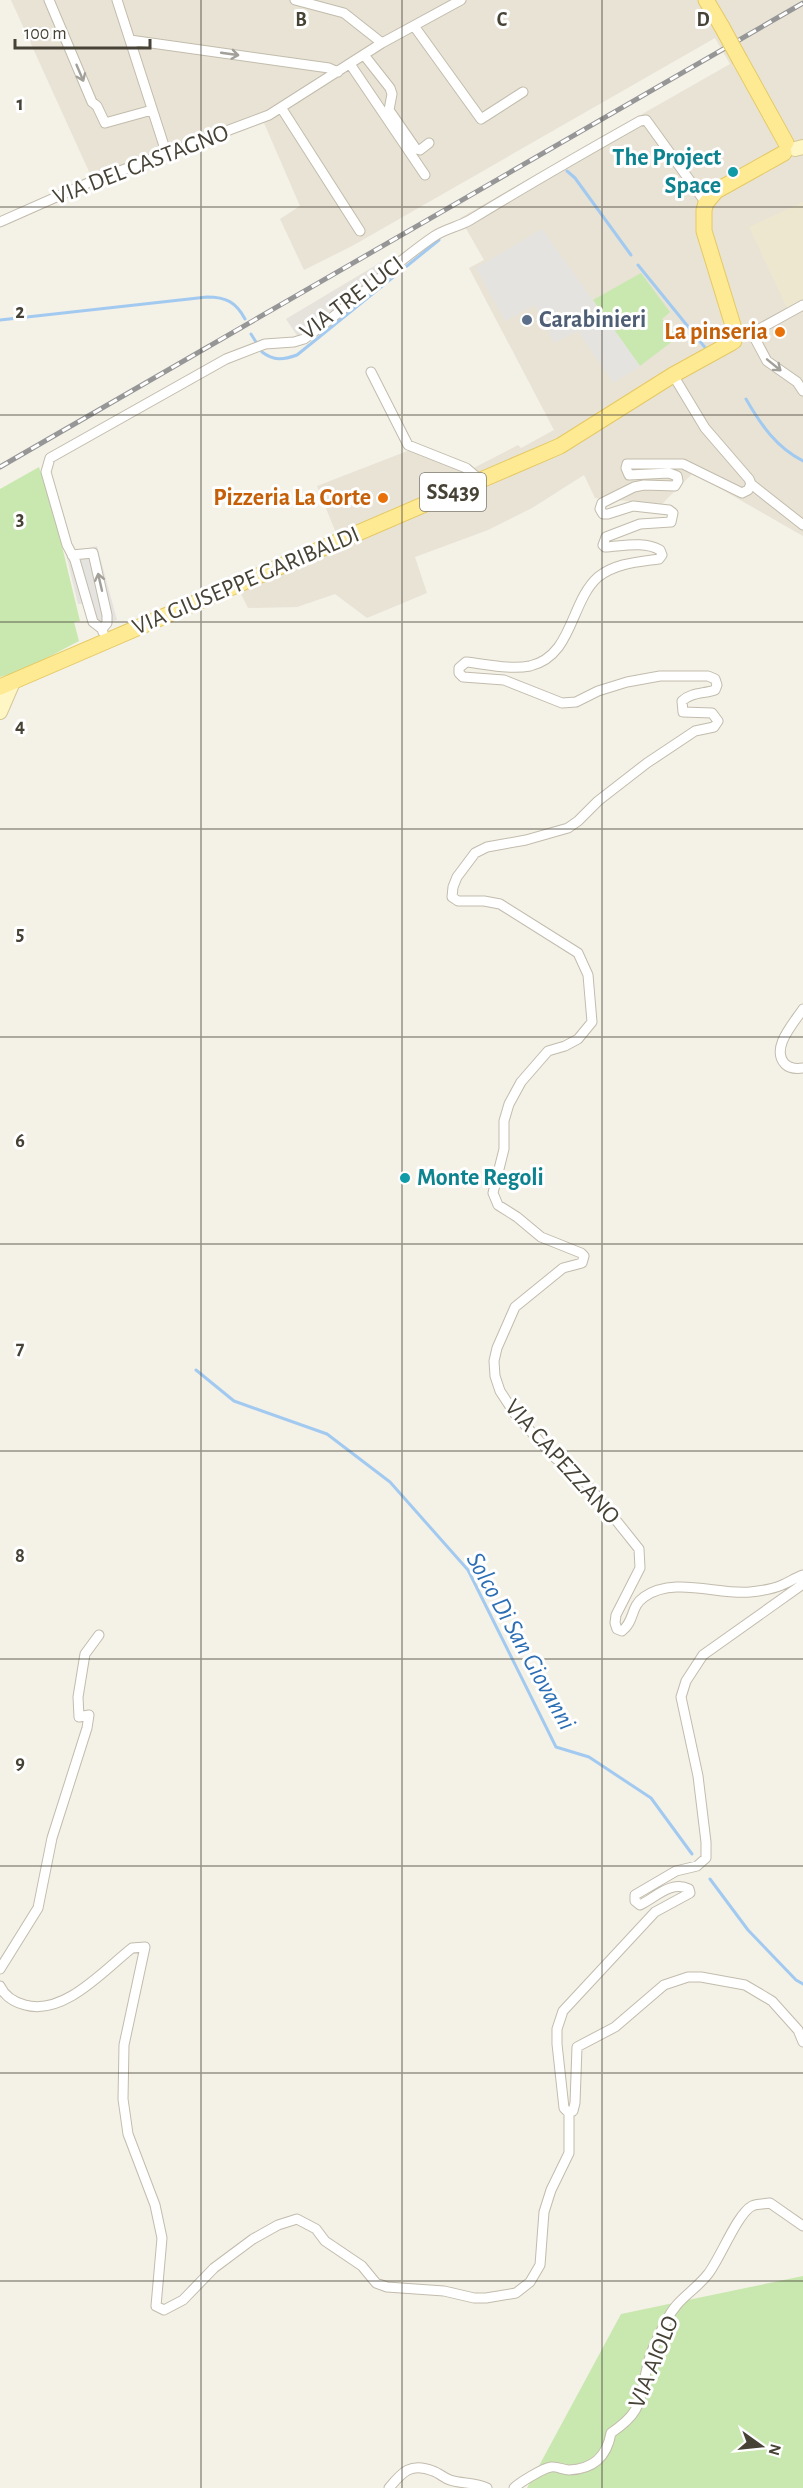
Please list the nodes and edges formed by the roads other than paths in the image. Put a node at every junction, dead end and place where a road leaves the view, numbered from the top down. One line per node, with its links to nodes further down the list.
1 (49, 0): 15 (street, one-way to 15)
2 (117, 0): 8 (street)
3 (295, 0): 6 (street)
4 (461, 0): 7 (street, VIA DEL CASTAGNO)
5 (706, 0): 17 (main road, bridge)
6 (336, 5): 9 (street)
7 (414, 26): 9 (street, VIA DEL CASTAGNO); 13 (street)
8 (130, 40): 12 (street, one-way to 12); 15 (street)
9 (382, 43): 10 (street, VIA DEL CASTAGNO)
10 (364, 55): 11 (street, VIA DEL CASTAGNO); 16 (street)
11 (350, 64): 12 (street, VIA DEL CASTAGNO); 19 (street)
12 (338, 72): 14 (street, VIA DEL CASTAGNO)
13 (523, 92)
14 (282, 109): 18 (street, VIA DEL CASTAGNO); 22 (street)
15 (152, 110): 18 (street)
16 (429, 143)
17 (792, 148): 20 (main road)
18 (166, 152): 21 (street, VIA DEL CASTAGNO)
19 (425, 175)
20 (706, 203): 26 (main road); 33 (street, VIA TRE LUCI)
21 (0, 222)
22 (360, 231)
23 (800, 306): 24 (street); 25 (street, VIA GIUSEPPE GARIBALDI)
24 (803, 317)
25 (752, 333): 26 (street, VIA GIUSEPPE GARIBALDI); 29 (street, one-way to 29)
26 (735, 337): 28 (main road, VIA GIUSEPPE GARIBALDI / SS439)
27 (371, 372): 30 (street)
28 (673, 375): 30 (main road, VIA GIUSEPPE GARIBALDI / SS439); 31 (street)
29 (803, 391)
30 (480, 480): 34 (main road, VIA GIUSEPPE GARIBALDI / SS439)
31 (751, 484): 32 (street); 39 (street, VIA CAPEZZANO)
32 (803, 525)
33 (72, 555): 34 (street, VIA TRE LUCI); 34 (street, one-way to 33)
34 (103, 636): 35 (main road, VIA GIUSEPPE GARIBALDI / SS439)
35 (7, 684): 36 (street)
36 (0, 712)
37 (803, 1009): 38 (street)
38 (803, 1068)
39 (803, 1575)
40 (803, 1584): 45 (street)
41 (99, 1635): 42 (street)
42 (0, 1969)
43 (0, 1986): 45 (street)
44 (803, 2042): 45 (street)
45 (569, 2113)
46 (803, 2226): 49 (street, VIA AIOLO)
47 (389, 2488): 48 (street)
48 (488, 2488)
49 (514, 2488)

